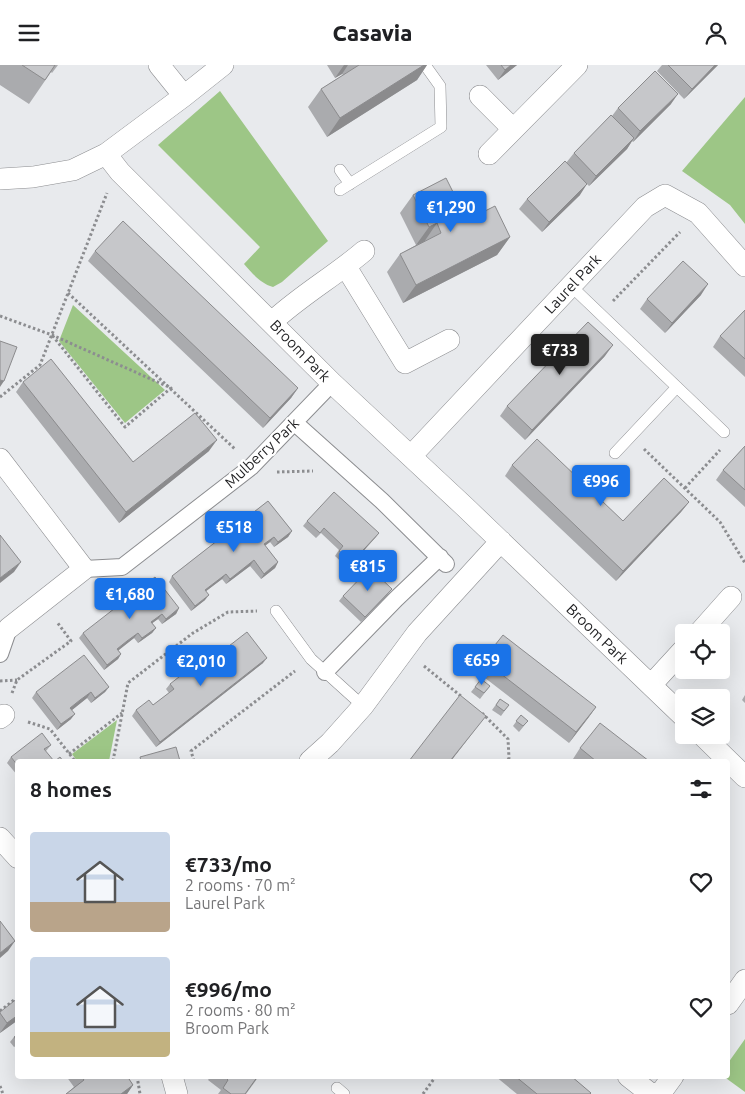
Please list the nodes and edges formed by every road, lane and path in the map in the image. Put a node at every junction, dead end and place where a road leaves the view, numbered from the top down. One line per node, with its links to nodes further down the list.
1 (159, 65): 5 (street)
2 (223, 65): 5 (street)
3 (425, 65): 10 (lane)
4 (577, 65): 7 (street)
5 (184, 96): 9 (street)
6 (480, 96): 7 (street)
7 (513, 129): 8 (street)
8 (489, 154)
9 (111, 160): 11 (street); 17 (path); 20 (street, Broom Park)
10 (340, 170)
11 (0, 179)
12 (698, 213): 14 (street, Laurel Park); 16 (street, Laurel Park); 18 (path)
13 (364, 251): 15 (street)
14 (745, 266)
15 (346, 267): 20 (street); 22 (street)
16 (571, 286): 18 (lane); 31 (street, Laurel Park)
17 (68, 293): 21 (path); 25 (path)
18 (600, 314): 24 (lane)
19 (0, 315): 21 (path)
20 (272, 322): 23 (street, Broom Park)
21 (52, 335): 25 (path); 25 (path); 26 (path)
22 (448, 341)
23 (332, 383): 27 (street, Mulberry Park); 31 (street, Broom Park)
24 (678, 387): 28 (lane); 29 (lane)
25 (171, 388): 33 (path)
26 (0, 397)
27 (295, 423): 33 (street, Mulberry Park); 34 (street)
28 (724, 432): 35 (path)
29 (631, 436): 30 (lane); 35 (path)
30 (615, 453)
31 (411, 456): 36 (street, Broom Park)
32 (0, 459): 38 (street)
33 (251, 467): 34 (path); 38 (street, Mulberry Park)
34 (345, 469): 48 (street)
35 (685, 488): 37 (path)
36 (501, 541): 44 (street); 51 (street, Broom Park)
37 (745, 563)
38 (84, 569): 40 (street)
39 (731, 597): 42 (street)
40 (42, 601): 43 (street); 50 (path)
41 (276, 611): 46 (lane); 56 (path)
42 (706, 624)
43 (9, 628): 45 (street)
44 (404, 649): 52 (path); 53 (street)
45 (0, 654)
46 (311, 659): 48 (lane); 62 (path)
47 (675, 659): 51 (street)
48 (325, 672): 53 (lane)
49 (0, 681): 50 (path)
50 (17, 681): 57 (path)
51 (651, 685): 54 (street, Broom Park)
52 (466, 700)
53 (363, 706): 63 (street)
54 (675, 708)
55 (479, 711): 64 (path)
56 (122, 713): 59 (path); 61 (path)
57 (2, 717): 59 (path)
58 (711, 744): 65 (street)
59 (69, 754): 60 (path)
60 (73, 759)
61 (113, 759)
62 (193, 759)
63 (312, 759)
64 (508, 759)
65 (727, 759)
66 (730, 762): 67 (street)
67 (745, 777)
68 (15, 999): 69 (path)
69 (0, 1011)
70 (138, 1079): 77 (path)
71 (173, 1079): 78 (street)
72 (434, 1079): 79 (path)
73 (632, 1079): 80 (street)
74 (671, 1079): 81 (street)
75 (0, 1086): 76 (path)
76 (3, 1094)
77 (140, 1094)
78 (177, 1094)
79 (423, 1094)
80 (651, 1094)
81 (660, 1094)

